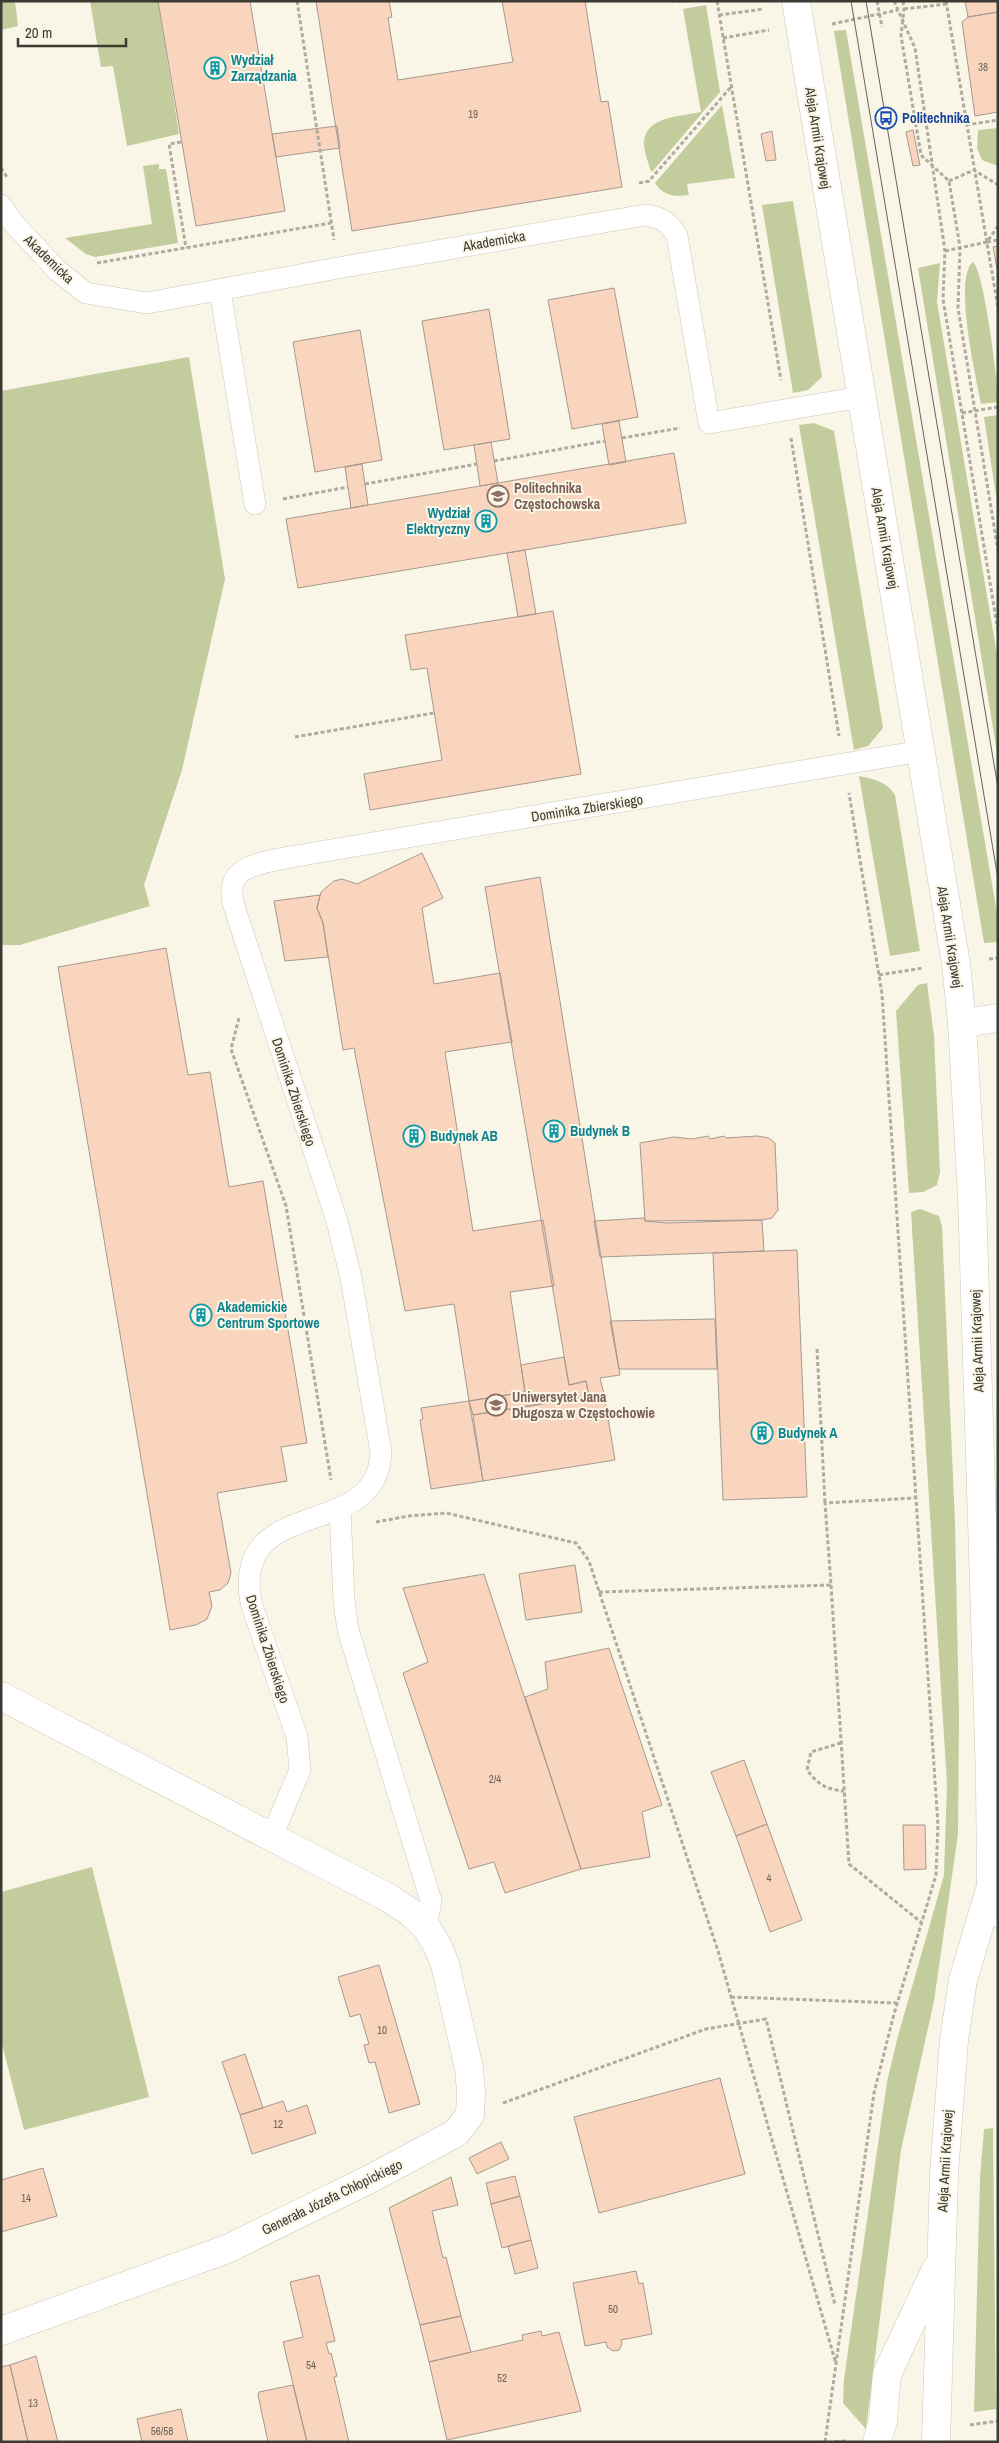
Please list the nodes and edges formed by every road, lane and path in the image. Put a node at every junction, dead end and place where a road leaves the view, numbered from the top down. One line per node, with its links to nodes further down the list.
1 (297, 1): 32 (path)
2 (670, 1): 3 (path)
3 (690, 1)
4 (717, 1): 13 (path)
5 (796, 1): 43 (main road, Aleja Armii Krajowej)
6 (878, 1): 14 (path)
7 (894, 1): 12 (path)
8 (903, 1): 11 (path)
9 (947, 3): 11 (path); 22 (path)
10 (767, 8): 13 (path)
11 (904, 9): 15 (path)
12 (898, 10): 14 (path); 15 (path)
13 (719, 15): 19 (path)
14 (880, 15): 16 (path); 17 (path)
15 (903, 23): 24 (path); 24 (path)
16 (833, 24)
17 (882, 27)
18 (769, 30): 19 (path)
19 (723, 38): 20 (path)
20 (731, 87): 29 (path); 45 (path)
21 (998, 120): 22 (path)
22 (966, 125): 26 (path)
23 (180, 142): 37 (path)
24 (932, 166): 27 (path); 38 (path)
25 (1, 168): 28 (path)
26 (974, 170): 27 (path); 30 (path); 35 (path)
27 (949, 181): 36 (path)
28 (11, 183)
29 (640, 183)
30 (998, 185)
31 (1, 205): 41 (lane, Akademicka)
32 (331, 223): 37 (path); 40 (path)
33 (998, 226): 35 (path)
34 (998, 240): 35 (path)
35 (987, 242): 36 (path); 42 (path)
36 (960, 246): 38 (path); 46 (path)
37 (186, 248): 39 (path)
38 (945, 251): 47 (path)
39 (94, 264)
40 (338, 268): 41 (lane, Akademicka); 48 (lane, Akademicka)
41 (220, 290): 55 (lane)
42 (998, 308)
43 (861, 397): 45 (lane); 60 (main road, Aleja Armii Krajowej)
44 (998, 407): 46 (path)
45 (786, 410): 48 (lane); 61 (path)
46 (975, 411): 47 (path); 56 (path)
47 (962, 413): 57 (path)
48 (709, 423): 49 (path)
49 (622, 438)
50 (605, 441): 51 (path)
51 (494, 461)
52 (477, 464): 53 (path)
53 (365, 484)
54 (348, 487): 55 (path)
55 (255, 504)
56 (998, 550)
57 (998, 631)
58 (434, 713): 59 (path)
59 (295, 737)
60 (921, 751): 61 (lane, Dominika Zbierskiego); 64 (main road, Aleja Armii Krajowej)
61 (844, 765): 62 (lane, Dominika Zbierskiego); 66 (path)
62 (253, 966): 68 (path); 68 (lane, Dominika Zbierskiego)
63 (998, 1018): 64 (main road)
64 (962, 1022): 75 (main road, Aleja Armii Krajowej)
65 (818, 1348): 67 (path)
66 (915, 1498): 67 (path); 77 (path)
67 (826, 1502): 69 (path)
68 (338, 1510): 70 (path); 74 (lane, Dominika Zbierskiego); 78 (lane)
69 (831, 1585): 70 (path); 72 (path)
70 (599, 1592): 79 (path)
71 (1, 1696): 74 (main road)
72 (841, 1743): 73 (path); 73 (path)
73 (844, 1791): 77 (path)
74 (270, 1838): 78 (main road)
75 (991, 1885): 76 (main road, Aleja Armii Krajowej); 83 (main road, Aleja Armii Krajowej)
76 (998, 1913)
77 (922, 1922): 80 (path)
78 (426, 1927): 82 (main road)
79 (731, 1998): 80 (path); 81 (path)
80 (897, 2003): 86 (path)
81 (739, 2023): 82 (path); 84 (path); 86 (path)
82 (470, 2116): 85 (main road, Generała Józefa Chłopickiego)
83 (941, 2259): 90 (main road); 91 (main road, Aleja Armii Krajowej)
84 (834, 2305)
85 (1, 2330)
86 (836, 2367): 89 (path)
87 (998, 2421): 88 (path)
88 (974, 2425)
89 (825, 2442)
90 (877, 2442)
91 (936, 2442)

